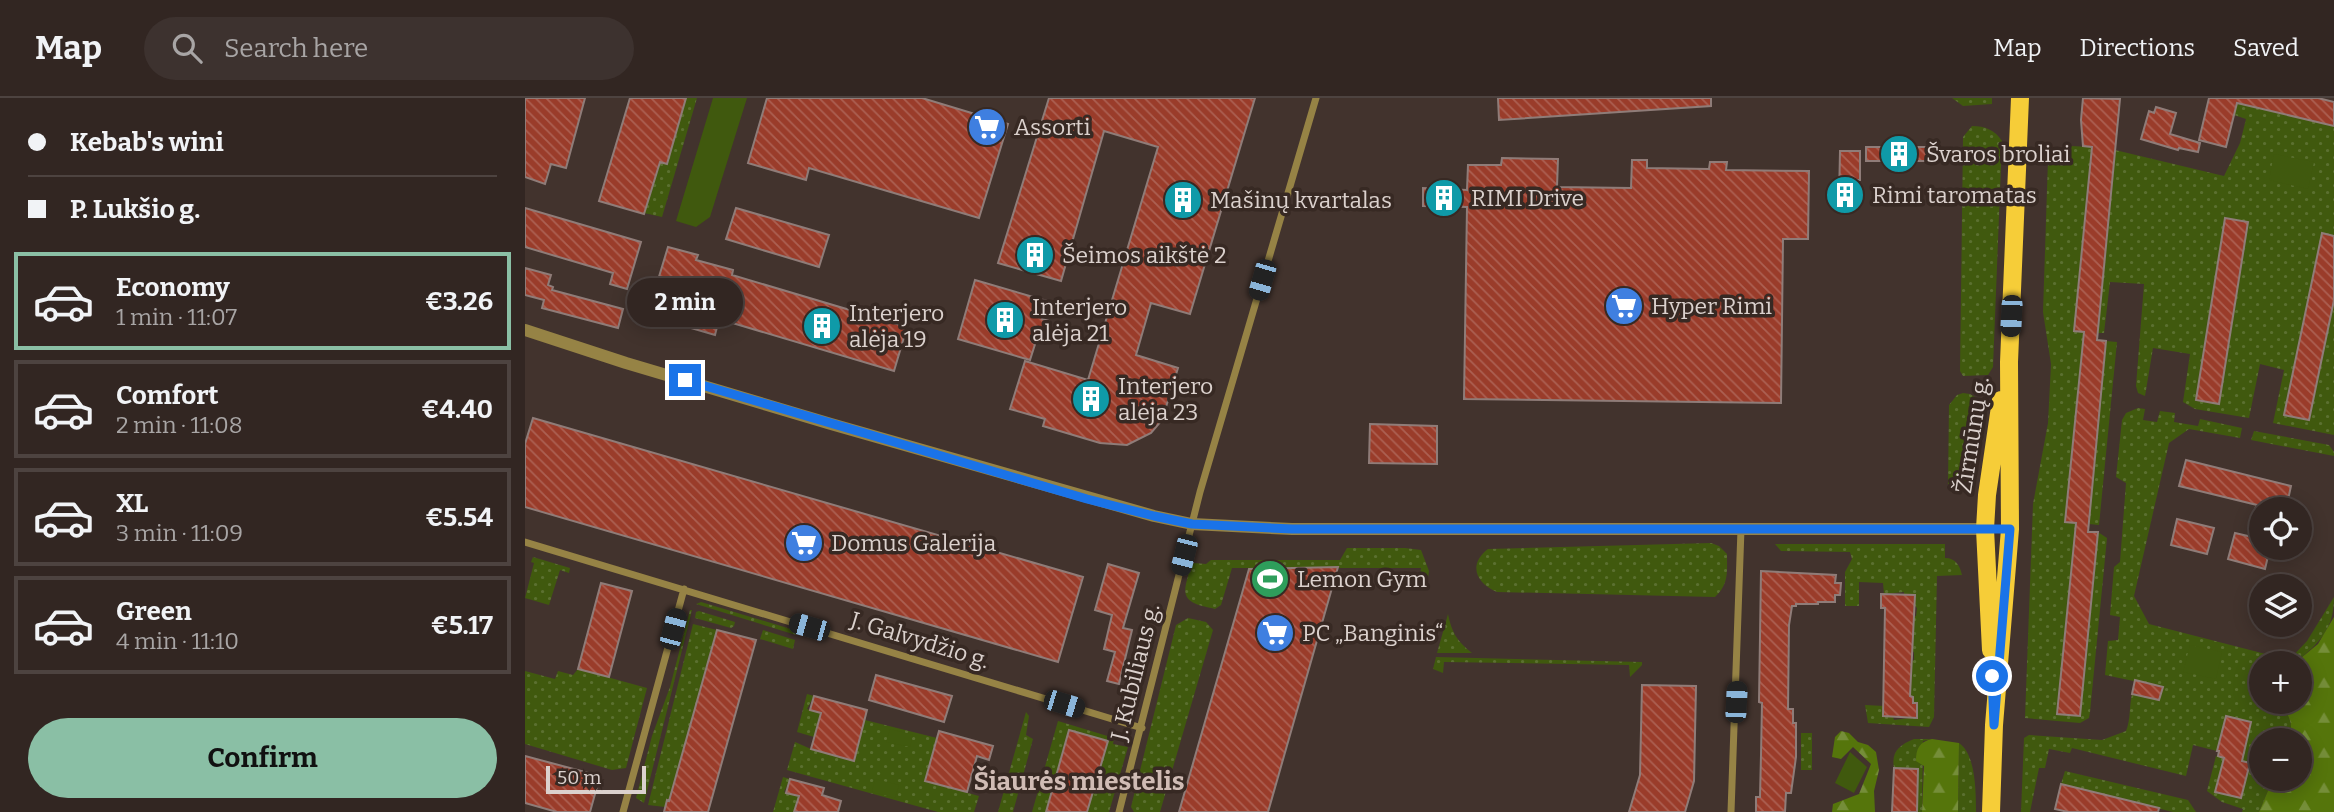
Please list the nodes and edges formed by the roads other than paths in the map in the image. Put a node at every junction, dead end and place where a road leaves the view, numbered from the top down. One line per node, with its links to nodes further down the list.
1 (1316, 98): 5 (street, J. Kubiliaus g.)
2 (2020, 98): 4 (main road, Žirmūnų g.)
3 (525, 330): 5 (street)
4 (2009, 362): 7 (main road, Žirmūnų g.); 8 (main road, Žirmūnų g.)
5 (1192, 524): 6 (street); 12 (street, J. Kubiliaus g.)
6 (1741, 529): 7 (street); 15 (street)
7 (1985, 529): 8 (main road); 11 (main road, Žirmūnų g.)
8 (2010, 529): 11 (main road, Žirmūnų g.)
9 (525, 542): 10 (street, J. Galvydžio g.)
10 (684, 589): 12 (street, J. Galvydžio g.); 13 (street)
11 (1994, 725): 16 (main road, Žirmūnų g.)
12 (1142, 728): 14 (street, J. Kubiliaus g.)
13 (623, 812)
14 (1119, 812)
15 (1731, 812)
16 (1991, 812)

